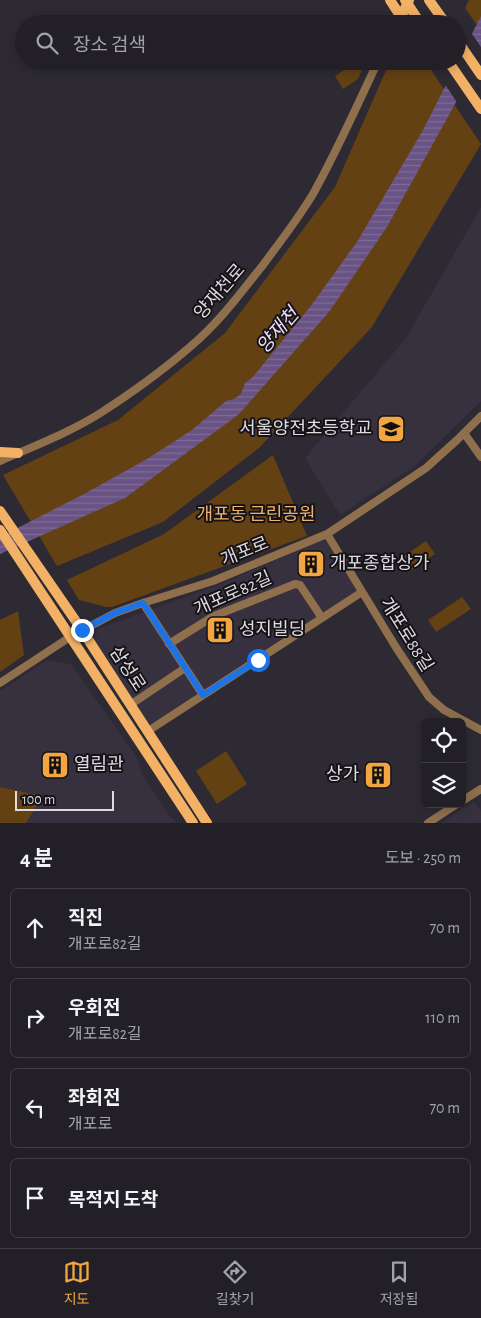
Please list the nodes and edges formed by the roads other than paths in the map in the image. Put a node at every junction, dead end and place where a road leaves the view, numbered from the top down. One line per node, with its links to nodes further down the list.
1 (390, 0): 5 (main road)
2 (404, 0): 7 (main road, bridge)
3 (409, 0): 6 (main road)
4 (429, 0): 8 (main road)
5 (397, 15)
6 (402, 15)
7 (415, 15)
8 (440, 15)
9 (466, 53): 12 (main road)
10 (374, 70): 17 (street, 양재천로)
11 (454, 70): 13 (main road)
12 (481, 75)
13 (481, 109)
14 (481, 416): 15 (street, 개포로)
15 (464, 433): 18 (street); 22 (street, 개포로)
16 (0, 452): 17 (main road)
17 (18, 453): 19 (street, 양재천로)
18 (481, 457)
19 (0, 461)
20 (0, 511): 26 (main road, 삼성로)
21 (0, 530): 27 (main road, 삼성로)
22 (327, 534): 23 (street, 개포로88길); 24 (street, 개포로)
23 (362, 592): 25 (street); 33 (street, 개포로88길)
24 (143, 603): 26 (street, 개포로); 28 (street)
25 (322, 618): 28 (street, 개포로82길); 31 (street)
26 (82, 630): 27 (street, 개포로); 32 (main road, 삼성로)
27 (70, 637): 30 (street, 개포로); 38 (main road, 삼성로)
28 (169, 644): 29 (street)
29 (185, 668): 31 (street); 32 (street)
30 (0, 683)
31 (203, 695): 34 (street)
32 (130, 705): 34 (main road, 삼성로)
33 (481, 730)
34 (148, 731): 39 (main road, 삼성로)
35 (481, 789): 36 (street)
36 (466, 798)
37 (451, 808): 40 (street)
38 (193, 823)
39 (206, 823)
40 (428, 823)

